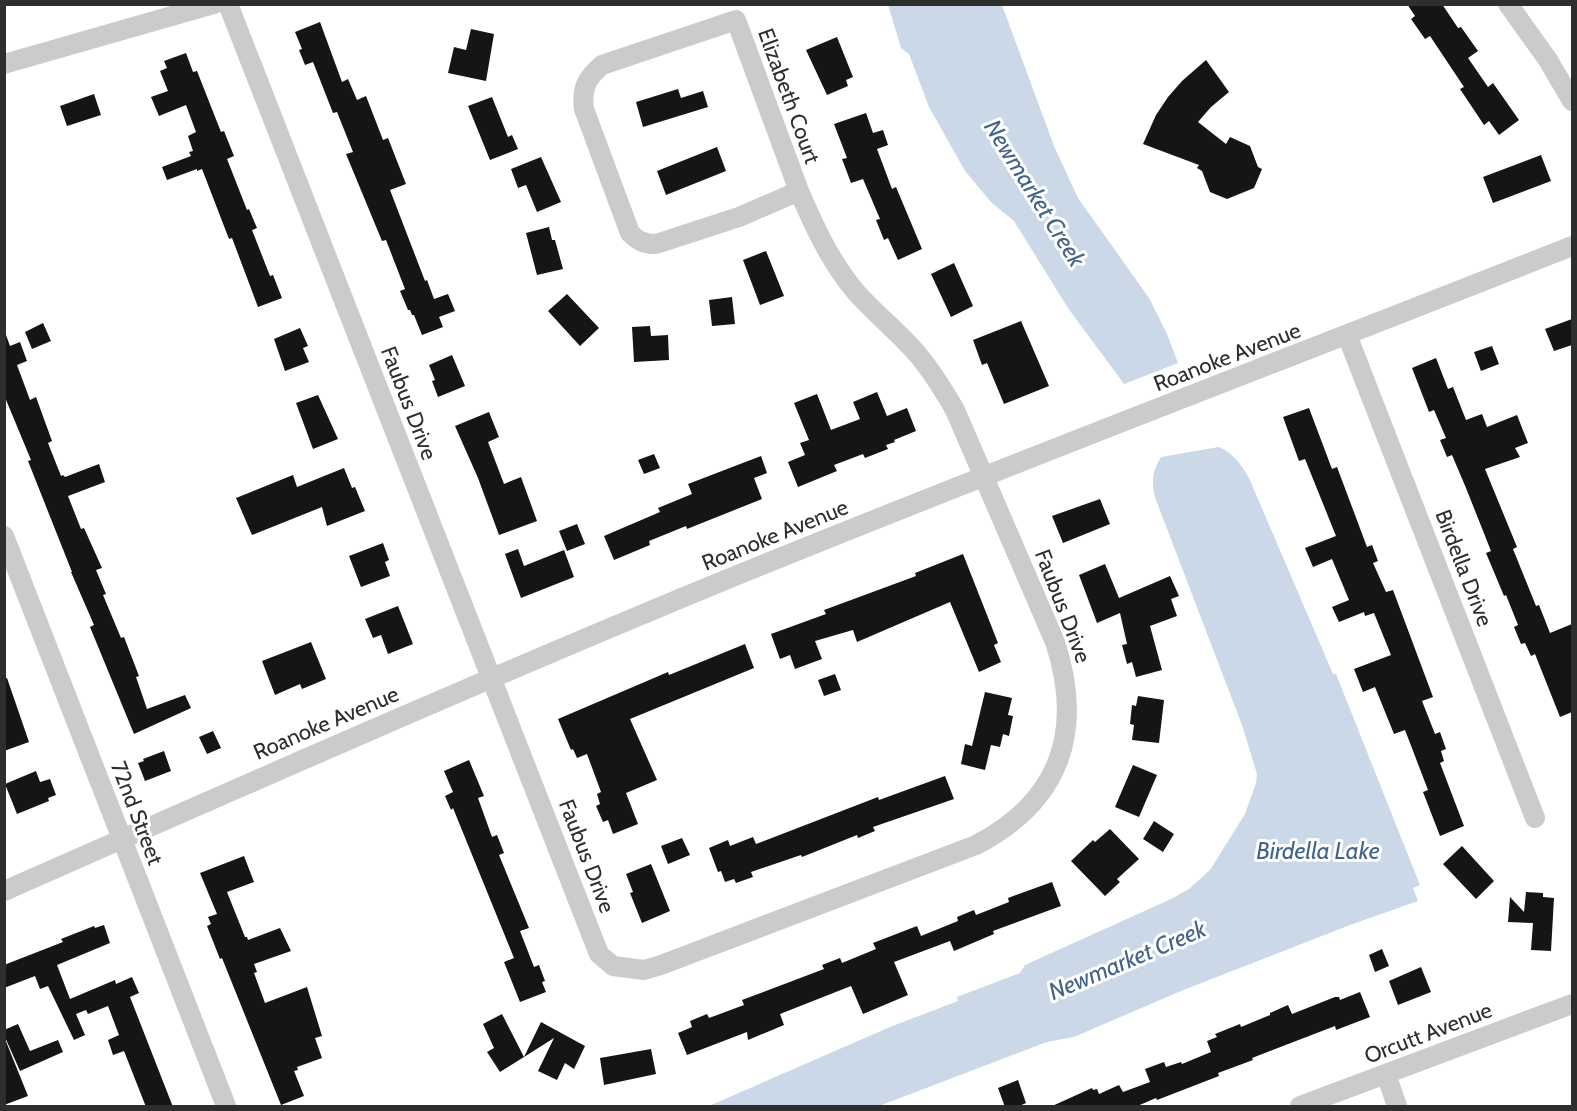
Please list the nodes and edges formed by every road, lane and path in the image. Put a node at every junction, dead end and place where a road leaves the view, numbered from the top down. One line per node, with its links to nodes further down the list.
1 (214, 4): 4 (street)
2 (228, 4): 11 (street, Faubus Drive)
3 (1508, 4): 5 (street)
4 (4, 64)
5 (1572, 101)
6 (799, 191): 6 (street, Elizabeth Court); 9 (street, Elizabeth Court)
7 (1572, 246): 8 (street, Roanoke Avenue)
8 (1347, 335): 9 (street, Roanoke Avenue); 12 (street, Birdella Drive)
9 (985, 477): 11 (street, Roanoke Avenue); 11 (street, Faubus Drive)
10 (4, 536): 13 (street, 72nd Street)
11 (492, 679): 13 (street, Roanoke Avenue)
12 (1535, 818)
13 (122, 839): 14 (street, Roanoke Avenue); 17 (street, 72nd Street)
14 (4, 891)
15 (1572, 1004): 16 (street, Orcutt Avenue)
16 (1386, 1074): 18 (street, Orcutt Avenue); 19 (street)
17 (226, 1107)
18 (1300, 1107)
19 (1397, 1107)

